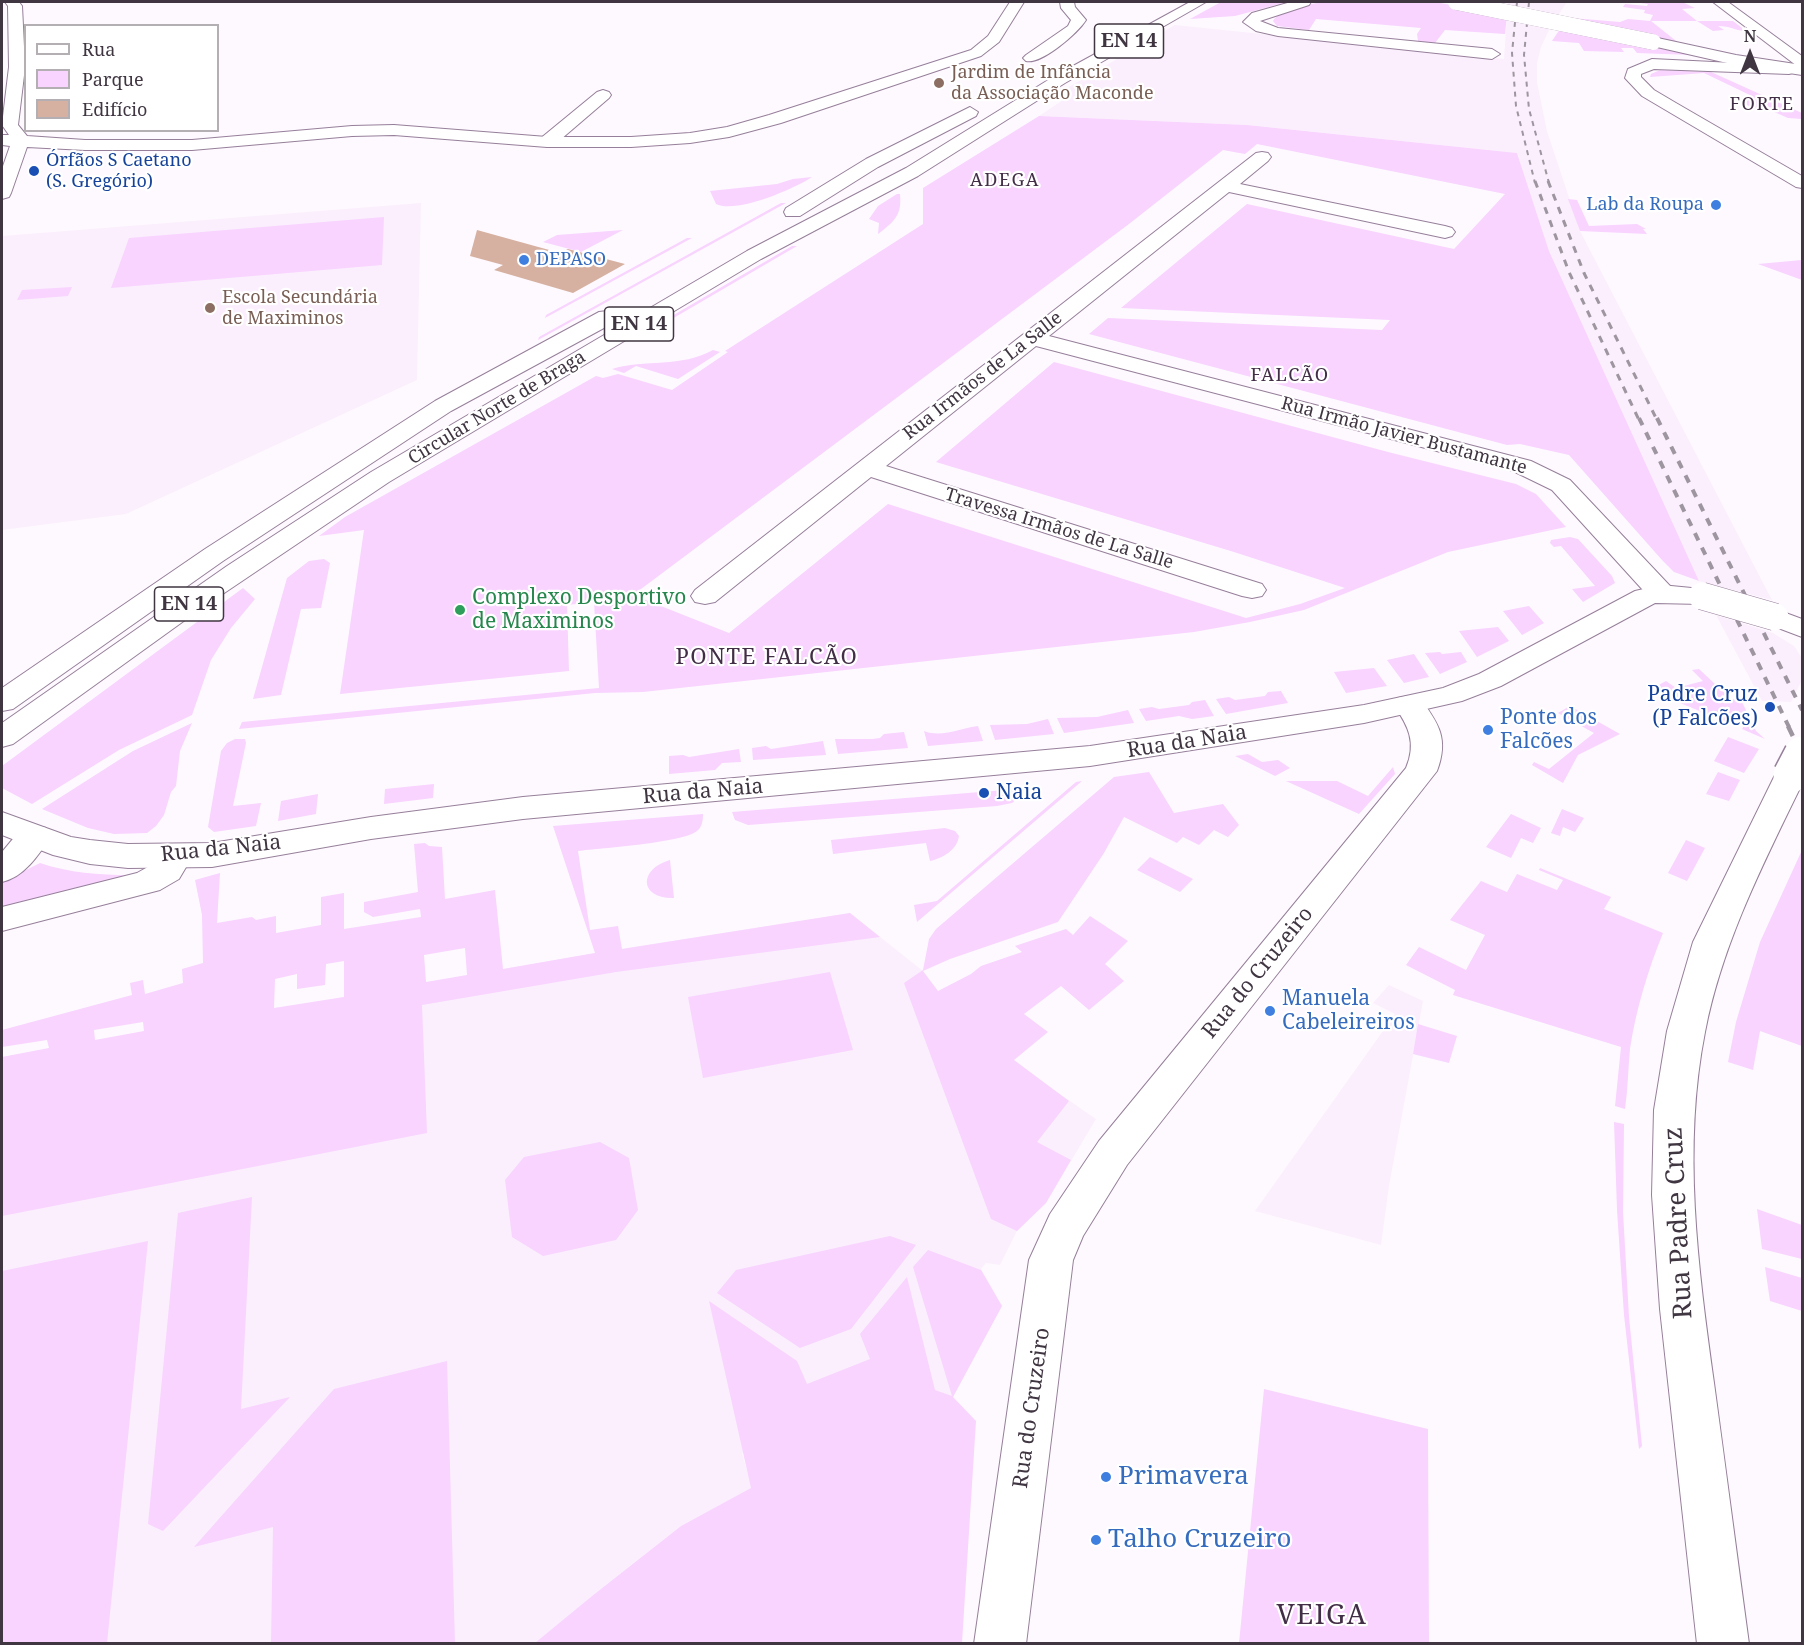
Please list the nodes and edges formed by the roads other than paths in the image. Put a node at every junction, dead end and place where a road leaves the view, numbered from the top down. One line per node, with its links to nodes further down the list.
1 (12, 2): 17 (main road)
2 (1017, 2): 18 (main road)
3 (1067, 2): 9 (main road); 11 (main road)
4 (1174, 2): 13 (main road, EN 14)
5 (1199, 2): 34 (main road, Circular Norte de Braga / EN 14)
6 (1304, 2): 10 (main road)
7 (1456, 2): 12 (main road, bridge)
8 (1720, 2): 12 (main road)
9 (1089, 8)
10 (1492, 54)
11 (1031, 58)
12 (1798, 68): 20 (main road)
13 (1026, 82)
14 (603, 95): 18 (main road)
15 (987, 103): 24 (main road, EN 14)
16 (2, 140): 17 (main road)
17 (21, 140): 18 (main road); 22 (main road)
18 (547, 142)
19 (1262, 157): 21 (main road, Rua Irmãos de La Salle)
20 (1803, 183)
21 (1225, 186): 23 (main road); 26 (main road, Rua Irmãos de La Salle)
22 (2, 193)
23 (1445, 232)
24 (653, 292)
25 (622, 309): 32 (main road, Circular Norte de Braga / EN 14)
26 (1033, 338): 27 (main road, Rua Irmãos de La Salle); 29 (main road, Rua Irmão Javier Bustamante)
27 (867, 468): 28 (main road, Travessa Irmãos de La Salle); 30 (main road, Rua Irmãos de La Salle)
28 (1252, 590)
29 (1661, 593): 31 (main road, bridge); 33 (main road)
30 (705, 596)
31 (1792, 623)
32 (2, 702)
33 (1409, 705): 38 (main road, Rua da Naia); 41 (main road, Rua do Cruzeiro)
34 (2, 737)
35 (1797, 764): 42 (main road, Rua Padre Cruz)
36 (2, 823): 37 (main road, Rua da Naia)
37 (34, 836): 38 (main road, Rua da Naia); 39 (main road)
38 (174, 857): 40 (main road)
39 (2, 870)
40 (2, 919)
41 (1000, 1644)
42 (1723, 1644)

